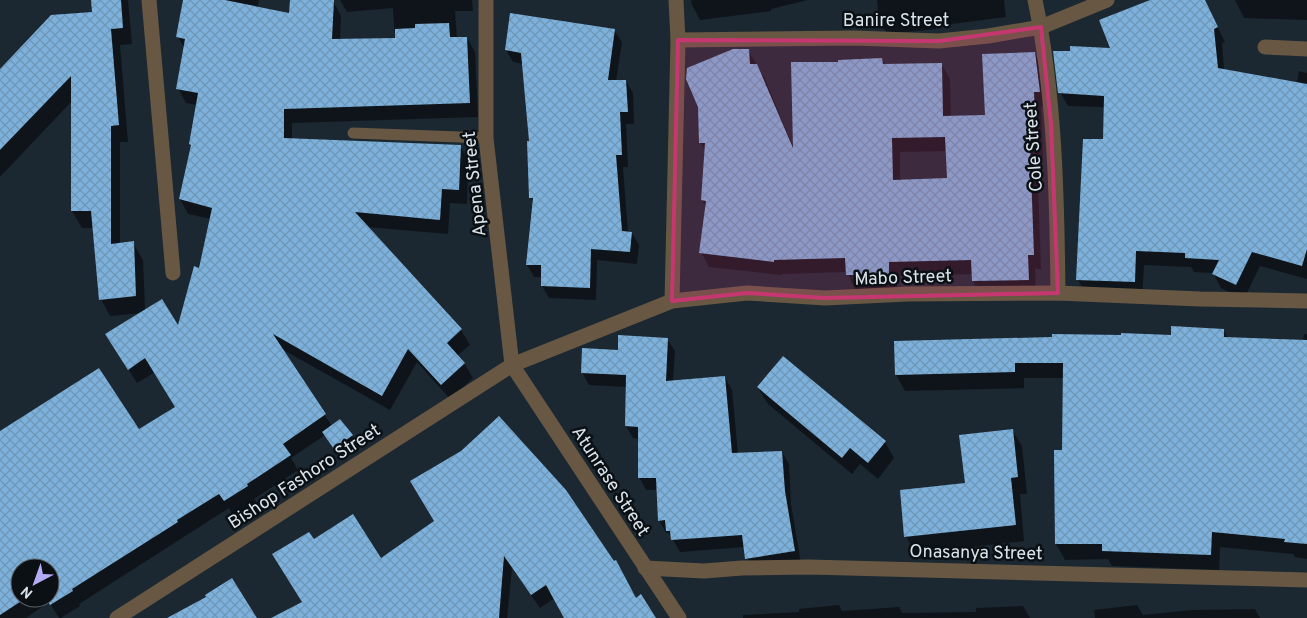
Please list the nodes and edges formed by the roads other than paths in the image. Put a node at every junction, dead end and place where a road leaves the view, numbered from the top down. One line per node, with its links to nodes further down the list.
1 (149, 0): 12 (street)
2 (486, 0): 11 (street, Apena Street)
3 (676, 0): 7 (street)
4 (1035, 0): 6 (street, Cole Street)
5 (1107, 0): 6 (street, Banire Street)
6 (1041, 27): 7 (street, Banire Street); 13 (street, Cole Street)
7 (678, 40): 14 (street)
8 (1264, 47): 9 (street)
9 (1307, 49)
10 (354, 133): 11 (lane)
11 (486, 138): 16 (street, Apena Street)
12 (173, 273)
13 (1058, 293): 14 (street, Mabo Street); 15 (street, Mabo Street)
14 (672, 300): 16 (street, Mabo Street)
15 (1307, 301)
16 (512, 364): 17 (street, Atunrase Street); 19 (street, Bishop Fashoro Street)
17 (645, 568): 18 (street, Onasanya Street); 20 (street, Atunrase Street)
18 (1307, 580)
19 (117, 618)
20 (679, 618)

